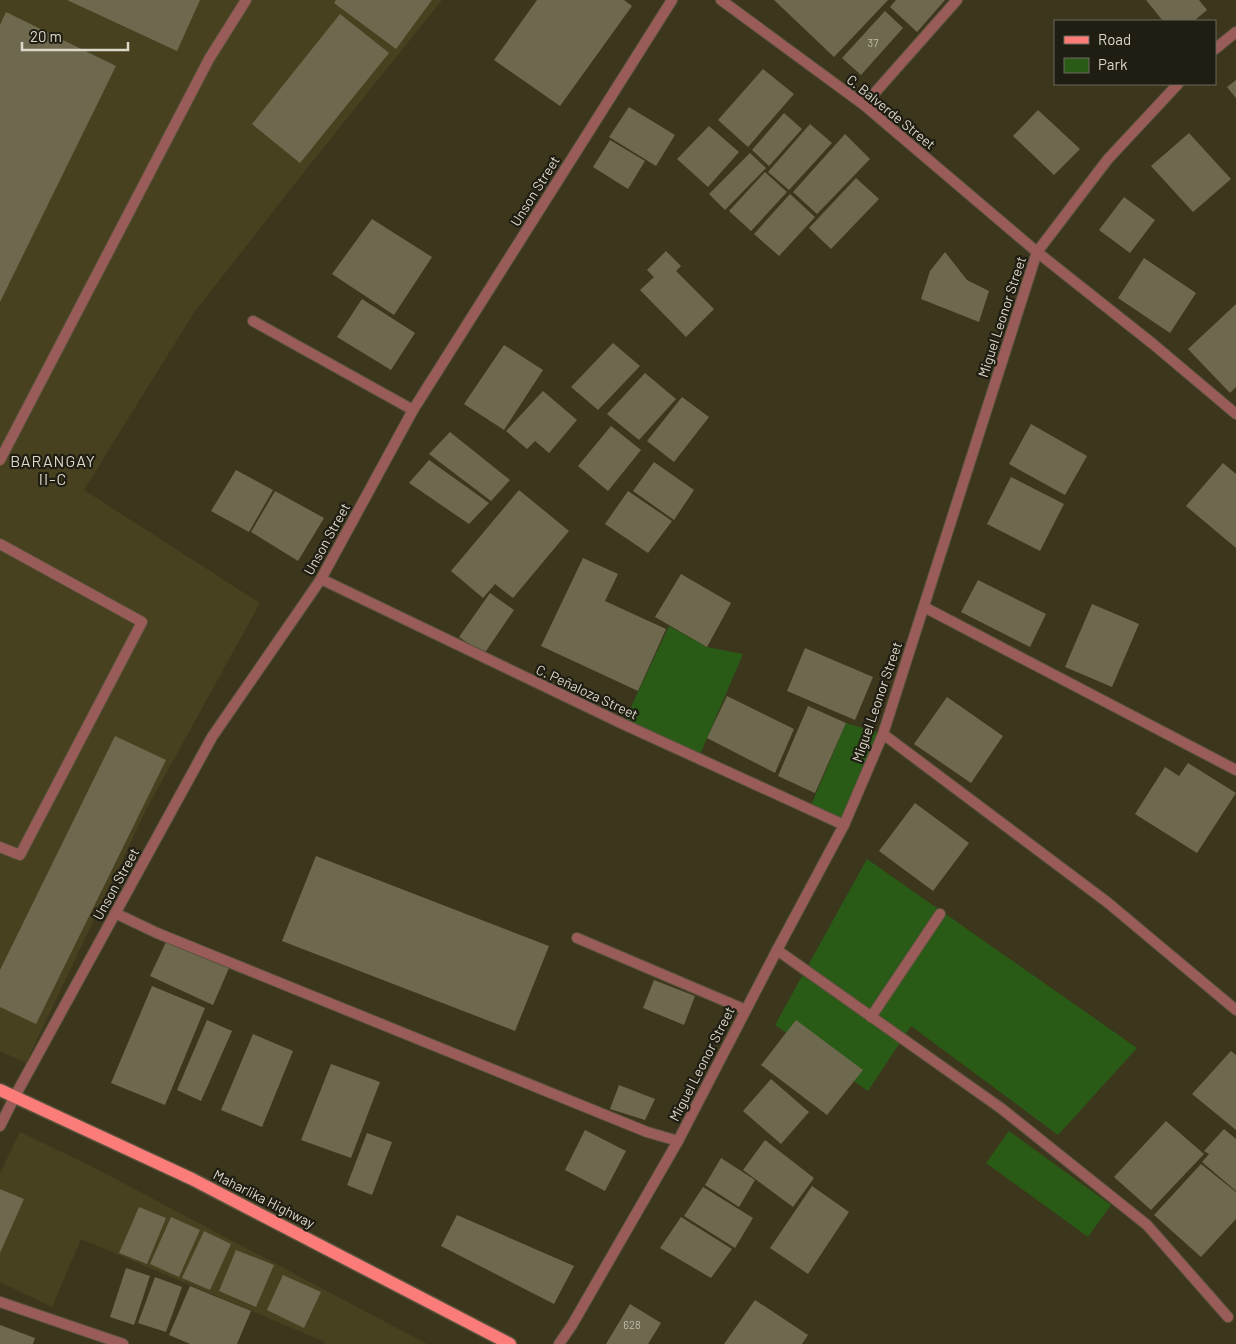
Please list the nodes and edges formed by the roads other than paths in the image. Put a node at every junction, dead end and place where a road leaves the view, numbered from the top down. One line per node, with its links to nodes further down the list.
1 (246, 0): 13 (street)
2 (672, 0): 11 (street, Unson Street)
3 (721, 0): 8 (street, C. Balverde Street)
4 (957, 0): 8 (street)
5 (1236, 32): 6 (street)
6 (1216, 48)
7 (1177, 85): 9 (street, Miguel Leonor Street)
8 (864, 105): 9 (street, C. Balverde Street)
9 (1037, 252): 12 (street, C. Balverde Street); 16 (street, Miguel Leonor Street)
10 (253, 322): 11 (street)
11 (413, 410): 15 (street, Unson Street)
12 (1236, 414)
13 (0, 460)
14 (0, 544): 20 (street)
15 (321, 579): 19 (street, C. Peñaloza Street); 21 (street, Unson Street)
16 (924, 607): 17 (street, Miguel Leonor Street); 18 (street)
17 (883, 734): 19 (street, Miguel Leonor Street); 26 (street)
18 (1236, 770)
19 (844, 826): 24 (street, Miguel Leonor Street)
20 (0, 847)
21 (115, 913): 29 (street, Unson Street); 31 (street)
22 (940, 914): 27 (street)
23 (577, 938): 25 (street)
24 (777, 950): 25 (street, Miguel Leonor Street); 27 (street)
25 (746, 1010): 31 (street, Miguel Leonor Street)
26 (1236, 1010)
27 (871, 1017): 33 (street)
28 (0, 1090): 29 (main road, Maharlika Highway)
29 (15, 1096): 30 (street, Unson Street); 36 (main road, Maharlika Highway)
30 (0, 1126)
31 (678, 1141): 34 (street, Miguel Leonor Street)
32 (0, 1302): 35 (street)
33 (1228, 1317)
34 (572, 1325): 37 (street, Miguel Leonor Street); 38 (street, Miguel Leonor Street)
35 (122, 1344)
36 (510, 1344)
37 (559, 1344)
38 (568, 1344)

